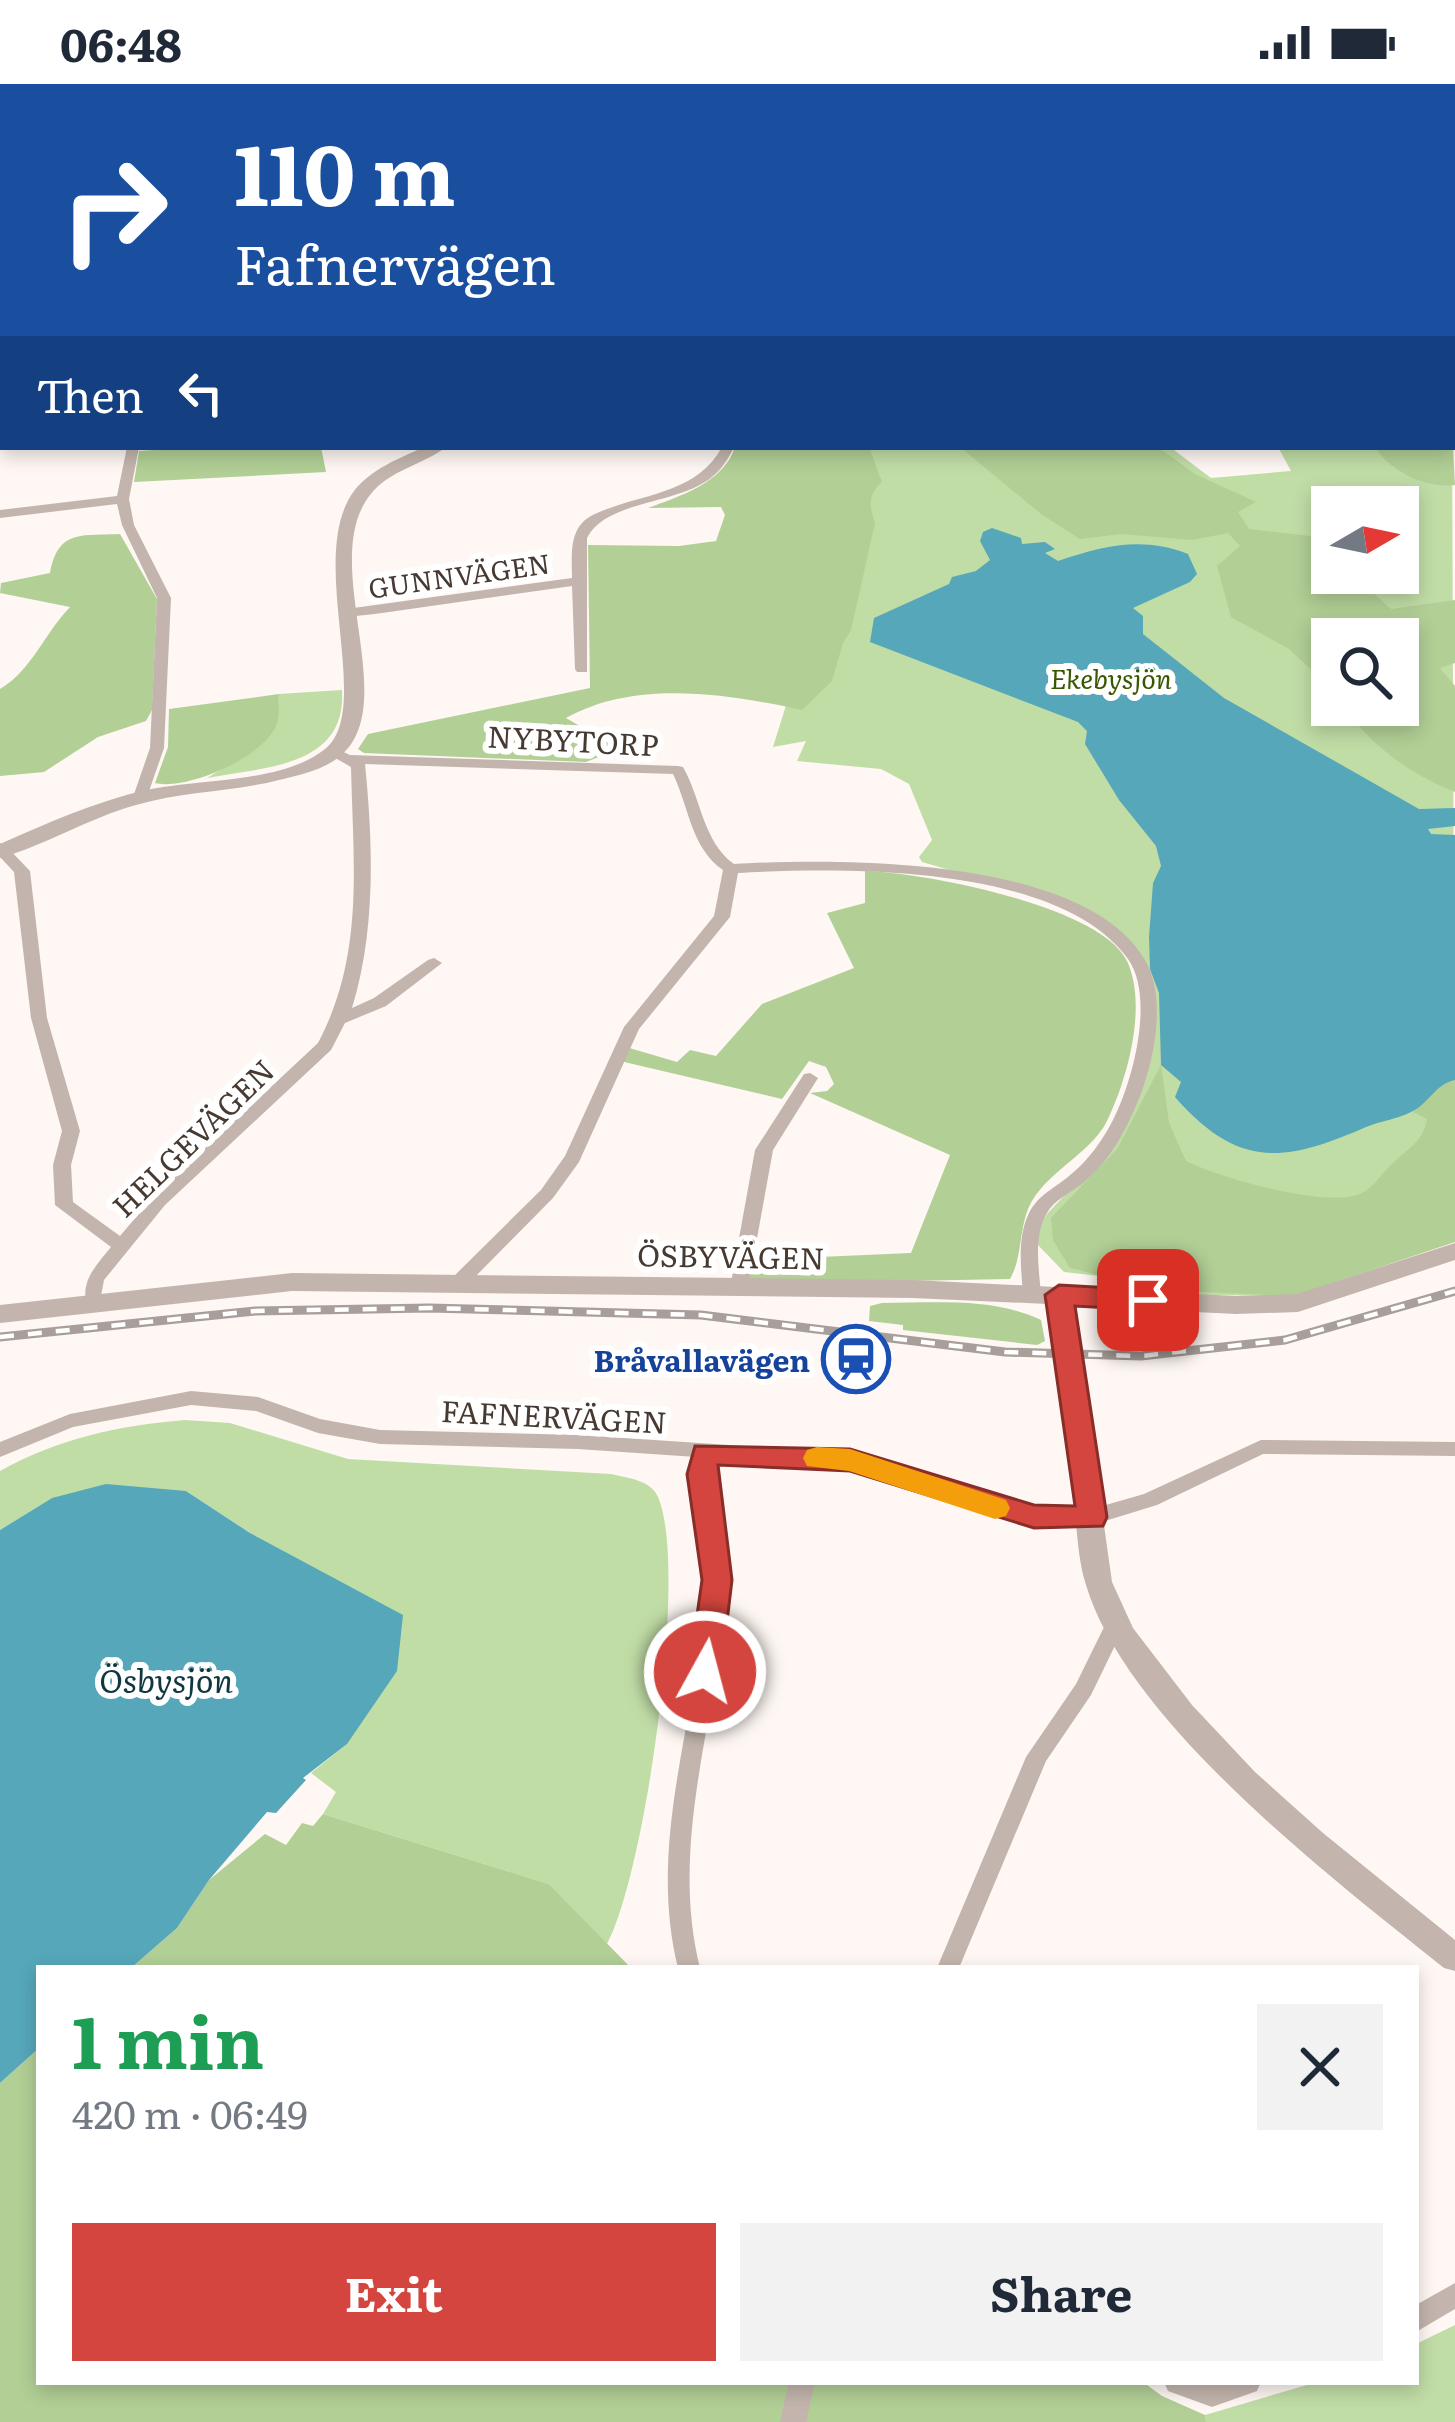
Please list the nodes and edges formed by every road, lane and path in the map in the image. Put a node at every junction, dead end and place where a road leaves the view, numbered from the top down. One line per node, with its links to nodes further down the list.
1 (132, 450): 4 (street)
2 (431, 450): 7 (street)
3 (726, 450): 6 (street)
4 (123, 499): 5 (street); 10 (street)
5 (0, 514)
6 (578, 582): 7 (street, GUNNVÄGEN); 8 (street)
7 (346, 614): 9 (street)
8 (582, 668)
9 (342, 755): 10 (street); 12 (street, NYBYTORP); 14 (street, HELGEVÄGEN)
10 (140, 797): 11 (street)
11 (2, 850): 16 (street)
12 (731, 869): 18 (street); 20 (street)
13 (434, 963): 14 (street, HELGEVÄGEN)
14 (343, 1018): 16 (street, HELGEVÄGEN)
15 (810, 1078): 19 (street)
16 (120, 1245): 21 (street, HELGEVÄGEN)
17 (1455, 1251): 20 (street, ÖSBYVÄGEN)
18 (460, 1280): 19 (street, ÖSBYVÄGEN); 21 (street, ÖSBYVÄGEN)
19 (739, 1288): 20 (street, ÖSBYVÄGEN)
20 (1046, 1294): 26 (street)
21 (93, 1302): 22 (street, ÖSBYVÄGEN)
22 (0, 1314)
23 (1455, 1449): 26 (street, FAFNERVÄGEN)
24 (0, 1450): 25 (street, FAFNERVÄGEN)
25 (706, 1454): 26 (street, FAFNERVÄGEN); 29 (street)
26 (1092, 1517): 27 (street)
27 (1114, 1627): 28 (street); 30 (street)
28 (1455, 1958)
29 (687, 1965)
30 (949, 1965)
31 (1455, 2295): 32 (street)
32 (1419, 2318)
33 (801, 2385): 36 (street)
34 (1186, 2385): 35 (street)
35 (1239, 2385)
36 (793, 2422)

